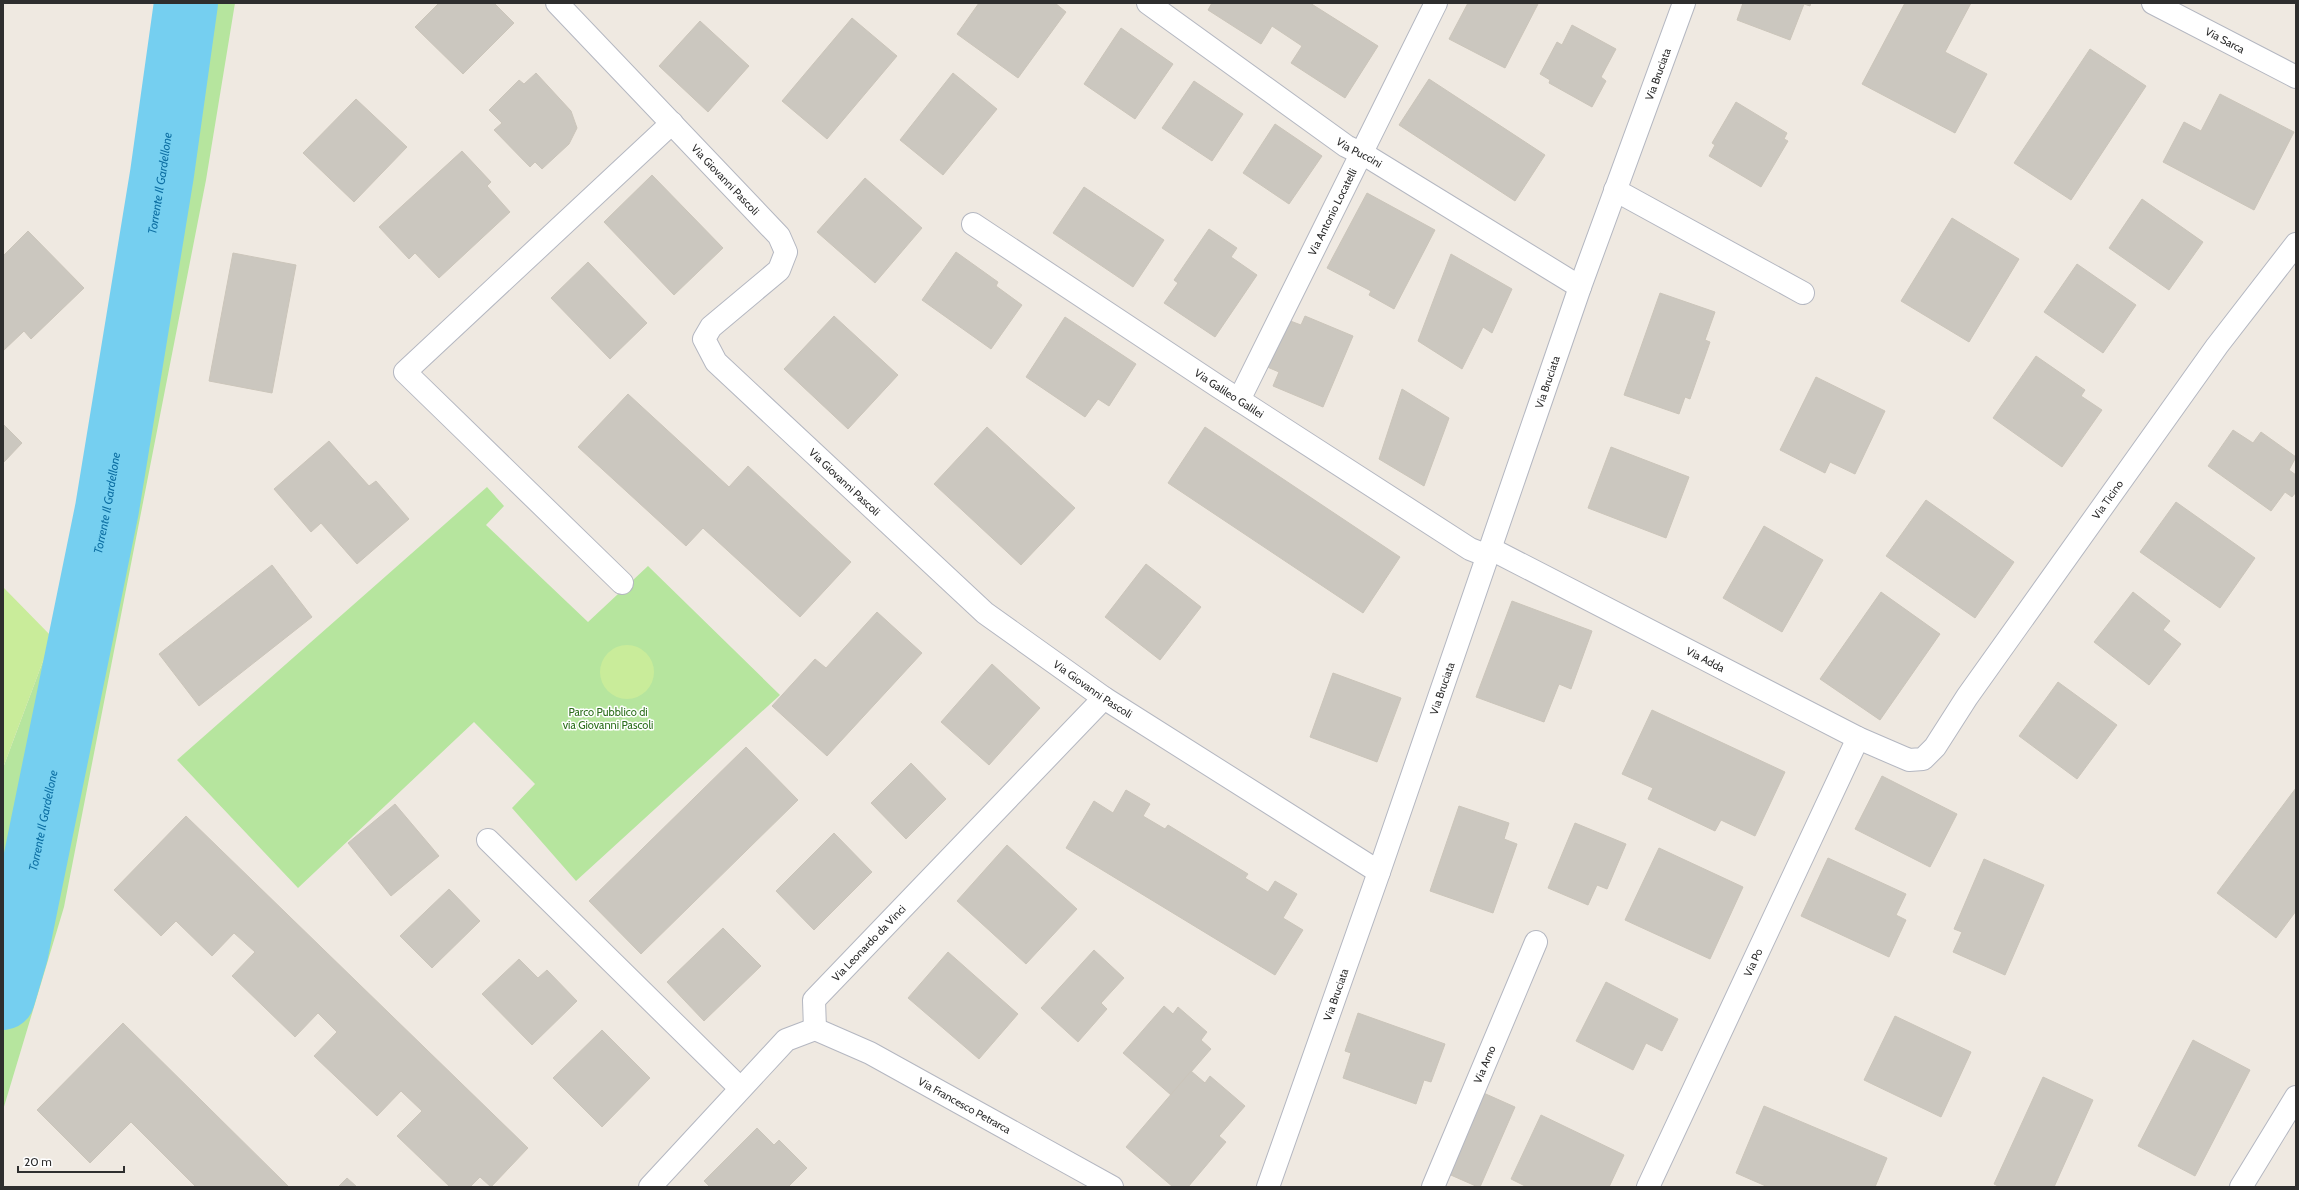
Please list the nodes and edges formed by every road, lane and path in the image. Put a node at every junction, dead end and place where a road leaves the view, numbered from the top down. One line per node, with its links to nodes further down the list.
1 (557, 3): 7 (street, Via Giovanni Pascoli)
2 (1148, 3): 8 (street, Via Puccini)
3 (1436, 3): 8 (street, Via Antonio Locatelli)
4 (1684, 3): 9 (street, Via Bruciata)
5 (2153, 3): 6 (street, Via Sarca)
6 (2296, 77)
7 (672, 123): 16 (street); 17 (street, Via Giovanni Pascoli)
8 (1361, 154): 12 (street, Via Puccini); 14 (street, Via Antonio Locatelli)
9 (1615, 190): 12 (street, Via Bruciata); 13 (street)
10 (973, 224): 14 (street, Via Galileo Galilei)
11 (2296, 244): 19 (street, Via Ticino)
12 (1580, 287): 15 (street, Via Bruciata)
13 (1803, 293)
14 (1239, 400): 15 (street, Via Galileo Galilei)
15 (1489, 553): 18 (street, Via Adda); 21 (street, Via Bruciata)
16 (622, 583)
17 (1104, 698): 21 (street, Via Giovanni Pascoli); 23 (street, Via Leonardo da Vinci)
18 (1858, 738): 19 (street, Via Adda); 30 (street, Via Po)
19 (1923, 759)
20 (488, 840): 24 (street)
21 (1380, 872): 28 (street, Via Bruciata)
22 (1536, 942): 29 (street, Via Arno)
23 (815, 1029): 24 (street); 27 (street, Via Francesco Petrarca)
24 (740, 1088): 26 (street)
25 (2296, 1097): 31 (street)
26 (650, 1187)
27 (1112, 1187)
28 (1268, 1187)
29 (1433, 1187)
30 (1648, 1187)
31 (2241, 1187)

